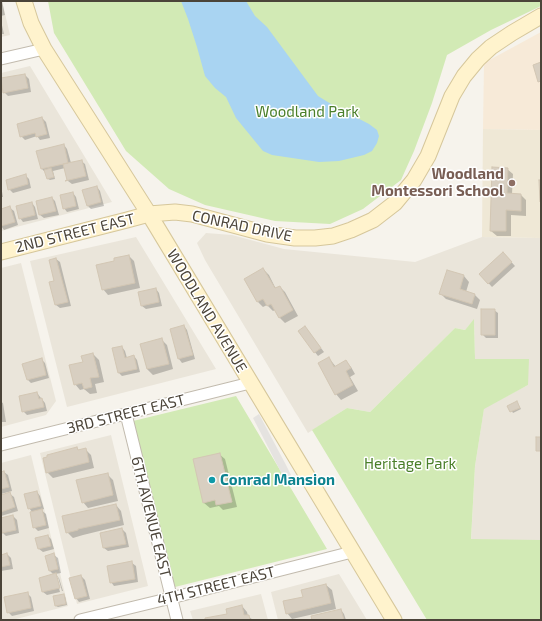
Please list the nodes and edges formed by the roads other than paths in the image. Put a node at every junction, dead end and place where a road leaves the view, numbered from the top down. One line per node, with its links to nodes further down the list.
1 (24, 1): 3 (street, WOODLAND AVENUE)
2 (541, 16): 5 (street, CONRAD DRIVE)
3 (44, 49): 4 (street); 5 (street, WOODLAND AVENUE)
4 (1, 59)
5 (149, 214): 6 (street, 2ND STREET EAST); 7 (street, WOODLAND AVENUE)
6 (1, 252)
7 (250, 382): 8 (street, 3RD STREET EAST); 10 (street, WOODLAND AVENUE)
8 (126, 414): 9 (street, 3RD STREET EAST); 11 (street, 6TH AVENUE EAST)
9 (1, 445)
10 (352, 552): 11 (street, 4TH STREET EAST); 14 (street, WOODLAND AVENUE)
11 (171, 598): 12 (street, 4TH STREET EAST); 13 (street, 6TH AVENUE EAST)
12 (80, 620)
13 (177, 620)
14 (394, 620)

